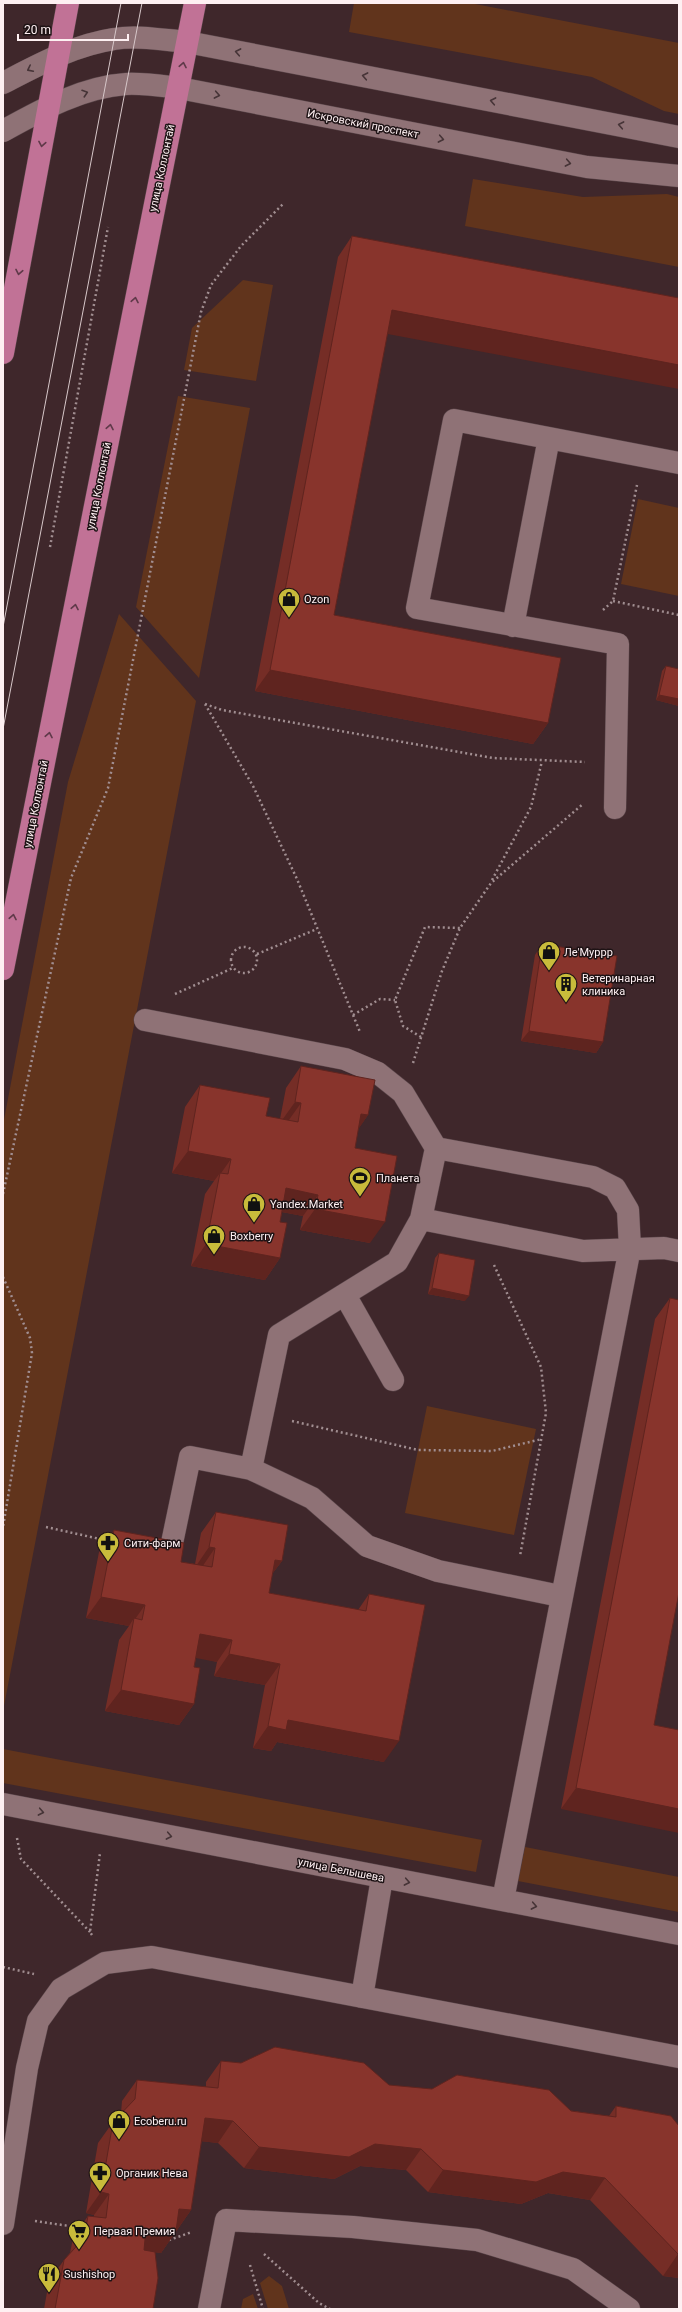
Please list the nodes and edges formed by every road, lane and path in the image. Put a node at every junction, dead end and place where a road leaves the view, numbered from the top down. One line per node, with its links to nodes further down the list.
1 (68, 3): 4 (main road)
2 (195, 3): 3 (main road, улица Коллонтай)
3 (187, 42): 4 (street); 6 (main road, улица Коллонтай, one-way to 3); 9 (street, one-way to 3)
4 (58, 56): 5 (street, one-way to 5); 7 (main road)
5 (3, 83)
6 (179, 88): 7 (street, Искровский проспект, one-way to 6); 10 (street, Искровский проспект, one-way to 10); 30 (main road, улица Коллонтай, one-way to 6)
7 (48, 106): 8 (street, Искровский проспект); 13 (main road, one-way to 13)
8 (3, 131)
9 (679, 136)
10 (679, 176)
11 (283, 204): 39 (path)
12 (108, 227): 17 (path)
13 (3, 353)
14 (549, 438): 15 (street); 20 (street); 20 (street)
15 (643, 456): 16 (street); 18 (path)
16 (679, 463)
17 (50, 547)
18 (613, 601): 19 (path); 21 (path)
19 (679, 615)
20 (513, 626): 21 (street)
21 (573, 637): 23 (street)
22 (542, 761): 23 (path); 25 (path); 27 (path)
23 (616, 770): 24 (street); 25 (path)
24 (615, 808)
25 (491, 883): 26 (path)
26 (460, 928): 32 (path); 35 (path)
27 (317, 929): 28 (path); 33 (path)
28 (257, 954): 29 (path); 29 (path)
29 (233, 968): 31 (path)
30 (3, 969)
31 (169, 996)
32 (395, 1000): 33 (path); 35 (path)
33 (353, 1015): 36 (path)
34 (146, 1020): 36 (street)
35 (421, 1037): 37 (path)
36 (378, 1073): 37 (street)
37 (403, 1093): 38 (street)
38 (436, 1148): 40 (street); 42 (street)
39 (3, 1194)
40 (421, 1219): 41 (street); 45 (street)
41 (478, 1230): 42 (street); 48 (path)
42 (630, 1248): 43 (street); 55 (street)
43 (679, 1251)
44 (3, 1277): 50 (path)
45 (345, 1295): 46 (street); 47 (street)
46 (393, 1380)
47 (262, 1414): 48 (path); 49 (street)
48 (542, 1438): 54 (path)
49 (251, 1469): 53 (street); 54 (street)
50 (3, 1527)
51 (46, 1527): 52 (path)
52 (115, 1542)
53 (172, 1543)
54 (514, 1586): 55 (street)
55 (560, 1596): 60 (street)
56 (3, 1804): 59 (street, улица Белышева, one-way to 59)
57 (16, 1834): 61 (path)
58 (101, 1850): 61 (path)
59 (382, 1878): 60 (street, улица Белышева, one-way to 60); 64 (street)
60 (502, 1900): 62 (street, улица Белышева, one-way to 62)
61 (90, 1932): 63 (path)
62 (679, 1934)
63 (105, 1963): 64 (street); 66 (street)
64 (362, 1996): 65 (street)
65 (679, 2057)
66 (4, 2220): 68 (path)
67 (226, 2220): 70 (street); 72 (path); 73 (street)
68 (85, 2229)
69 (248, 2259): 71 (path)
70 (209, 2309)
71 (263, 2309)
72 (330, 2309)
73 (629, 2309)

